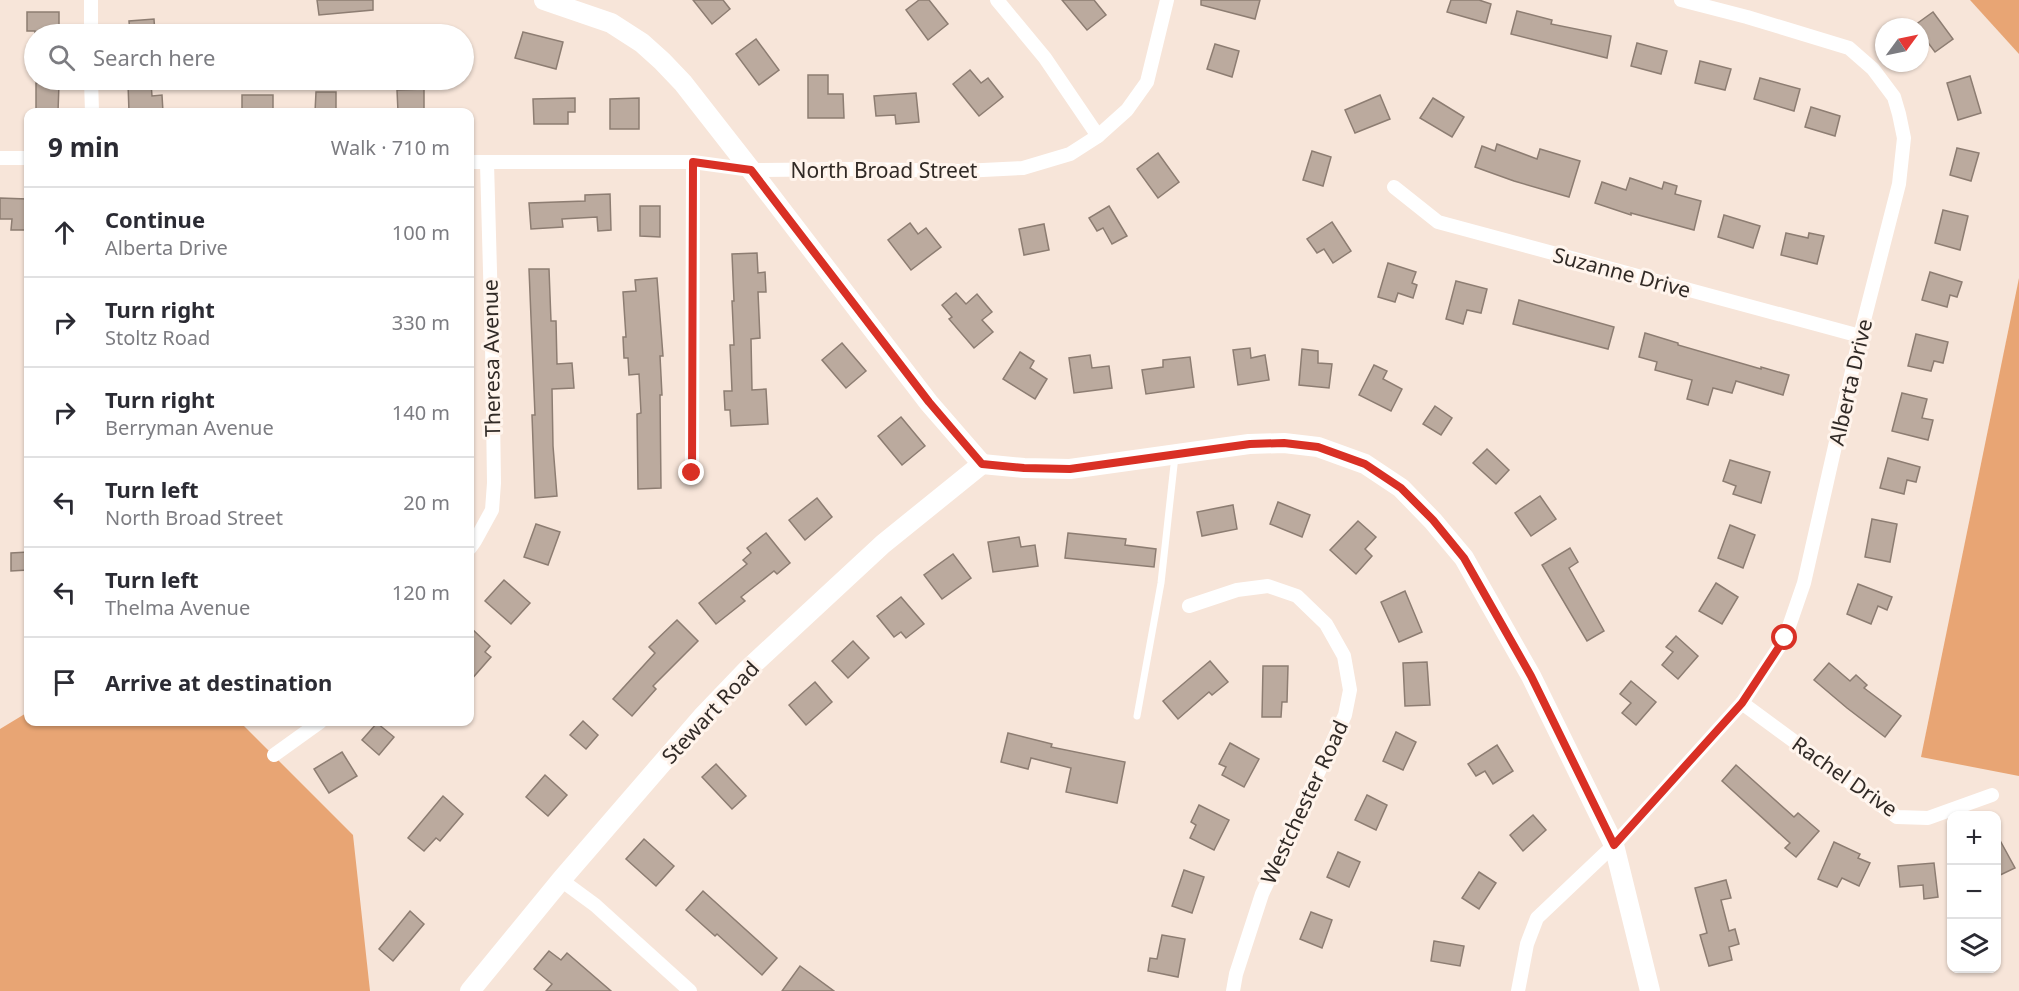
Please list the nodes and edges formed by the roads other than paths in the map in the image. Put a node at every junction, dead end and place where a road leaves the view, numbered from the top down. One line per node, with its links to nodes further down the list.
1 (91, 0): 6 (street)
2 (544, 0): 15 (street)
3 (997, 0): 9 (street)
4 (1167, 0): 9 (street, North Broad Street)
5 (1681, 0): 17 (street, Alberta Drive)
6 (91, 24)
7 (91, 90): 8 (street)
8 (92, 108)
9 (1098, 136): 15 (street, North Broad Street)
10 (0, 158): 11 (street)
11 (24, 158)
12 (474, 162): 14 (street, North Broad Street)
13 (693, 162): 14 (street, North Broad Street); 15 (street, North Broad Street); 20 (street)
14 (487, 163): 21 (street, Theresa Avenue)
15 (751, 170): 19 (street)
16 (1394, 187): 17 (street, Suzanne Drive)
17 (1860, 336): 23 (street, Alberta Drive)
18 (1175, 456): 19 (street); 24 (lane); 28 (street)
19 (982, 464): 29 (street, Stewart Road)
20 (692, 473)
21 (474, 542)
22 (1189, 606): 32 (street, Westchester Road)
23 (1742, 703): 27 (street, Rachel Drive); 28 (street, Alberta Drive)
24 (1137, 716)
25 (314, 726): 26 (street)
26 (274, 754)
27 (1992, 795)
28 (1614, 845): 33 (street, Alberta Drive); 34 (street)
29 (561, 880): 30 (street, Stewart Road); 31 (street)
30 (470, 991)
31 (690, 991)
32 (1233, 991)
33 (1518, 991)
34 (1650, 991)

